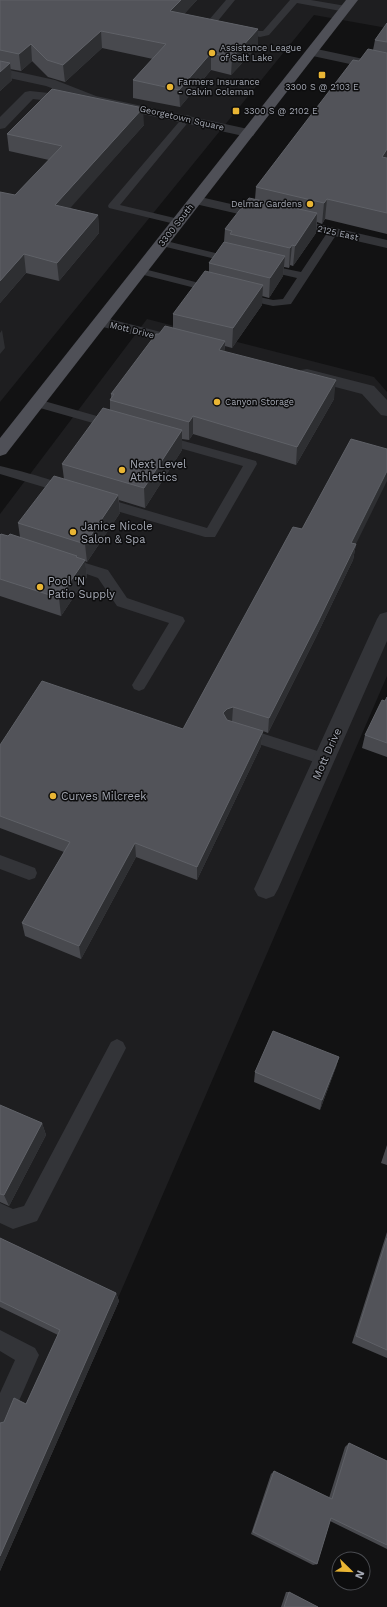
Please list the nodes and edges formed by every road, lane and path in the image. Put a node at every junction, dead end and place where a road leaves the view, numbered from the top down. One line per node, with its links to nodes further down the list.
1 (231, 0): 2 (lane)
2 (296, 0): 3 (lane)
3 (349, 4): 4 (main road, 3300 South)
4 (312, 52): 5 (street); 10 (main road, 3300 South)
5 (387, 68)
6 (0, 72): 7 (street, Georgetown Square)
7 (92, 98): 8 (street, Georgetown Square); 9 (street, Georgetown Square)
8 (186, 118): 10 (street, Georgetown Square); 12 (lane)
9 (0, 125)
10 (248, 133): 11 (main road, 3300 South)
11 (196, 200): 12 (main road, 3300 South); 13 (street, 2125 East)
12 (179, 222): 14 (main road, 3300 South)
13 (333, 232): 15 (street, 2125 East); 17 (lane)
14 (162, 243): 16 (main road, 3300 South); 17 (lane)
15 (387, 244)
16 (140, 271): 17 (lane); 18 (main road, 3300 South)
17 (304, 276)
18 (101, 322): 19 (street, Mott Drive); 21 (main road, 3300 South)
19 (196, 346)
20 (289, 369): 22 (street)
21 (37, 403): 23 (lane); 25 (main road, 3300 South)
22 (387, 411)
23 (124, 428)
24 (147, 435): 26 (lane)
25 (0, 450)
26 (0, 470)
27 (52, 558): 29 (lane)
28 (387, 619): 31 (street, Mott Drive)
29 (139, 685)
30 (232, 729): 31 (lane)
31 (324, 759): 34 (street, Mott Drive)
32 (0, 862): 33 (lane)
33 (29, 873)
34 (266, 888)
35 (117, 1048): 36 (lane)
36 (0, 1213)
37 (0, 1340): 38 (lane)
38 (0, 1418)

